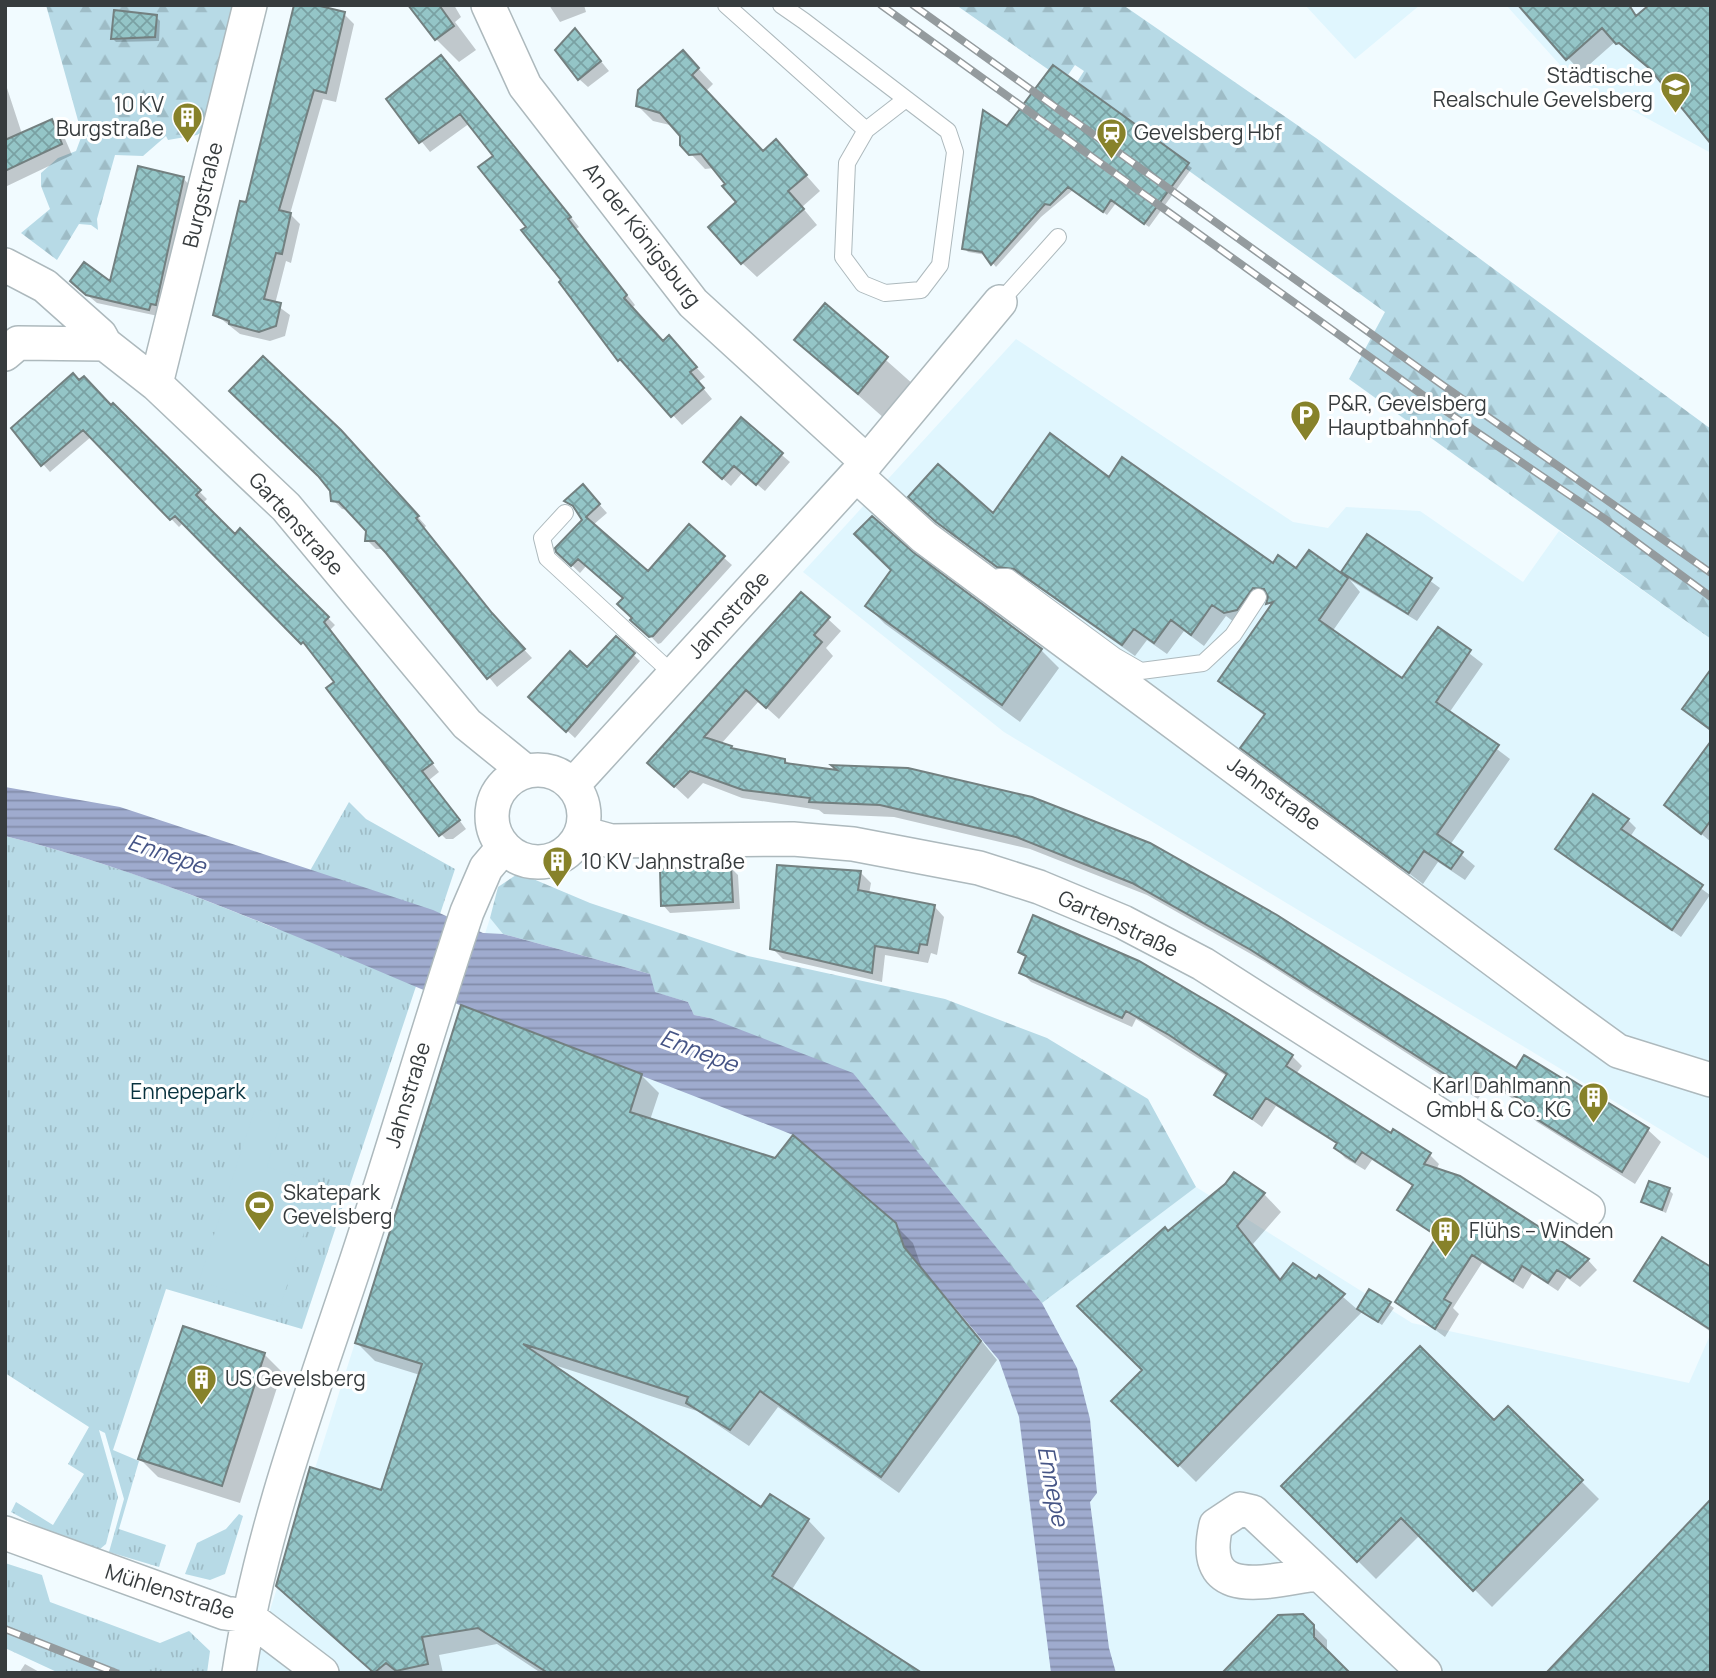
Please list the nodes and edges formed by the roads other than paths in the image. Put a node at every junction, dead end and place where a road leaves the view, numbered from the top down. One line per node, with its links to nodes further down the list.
1 (250, 5): 12 (street, Burgstraße)
2 (488, 5): 13 (street, An der Königsburg)
3 (726, 5): 6 (lane)
4 (781, 5): 5 (lane)
5 (906, 99): 6 (lane); 6 (lane)
6 (866, 130)
7 (1058, 237): 9 (lane, Jahnstraße)
8 (5, 265): 10 (street, Gartenstraße)
9 (1000, 302): 13 (street, Jahnstraße)
10 (104, 344): 11 (street); 12 (street, Gartenstraße)
11 (5, 354)
12 (156, 384): 18 (street, Gartenstraße)
13 (861, 468): 15 (street, Jahnstraße); 17 (street, Jahnstraße)
14 (565, 513): 17 (lane)
15 (992, 587): 16 (lane); 24 (street, Jahnstraße)
16 (1258, 597)
17 (674, 675): 20 (street, Jahnstraße)
18 (467, 724): 19 (street, Gartenstraße); 21 (street, Gartenstraße)
19 (525, 771): 20 (street); 21 (street)
20 (573, 785): 22 (street)
21 (494, 801): 23 (street)
22 (582, 833): 23 (street); 25 (street, Gartenstraße)
23 (503, 848): 28 (street, Jahnstraße)
24 (1711, 1080)
25 (1588, 1210)
26 (5, 1534): 28 (street, Mühlenstraße)
27 (1316, 1574): 31 (street)
28 (247, 1616): 29 (street, Jahnstraße); 30 (street, Mühlenstraße)
29 (239, 1673)
30 (322, 1673)
31 (1425, 1673)

